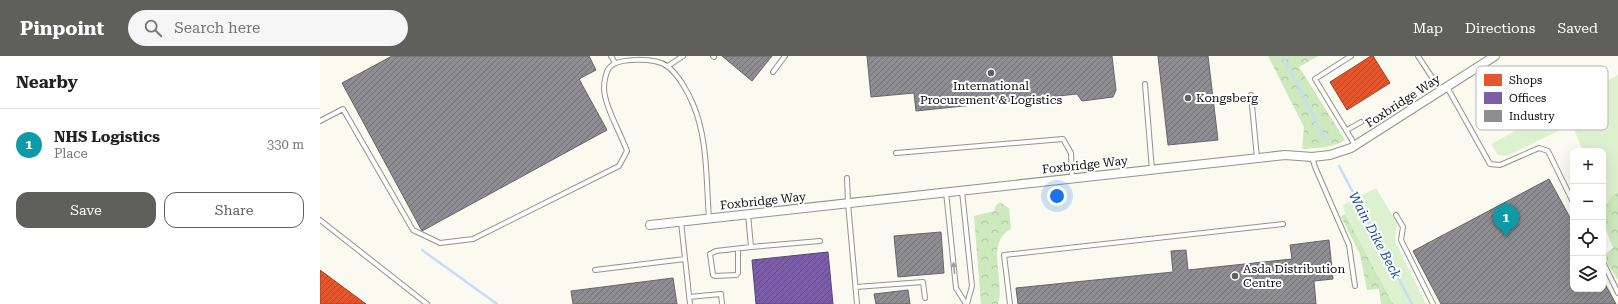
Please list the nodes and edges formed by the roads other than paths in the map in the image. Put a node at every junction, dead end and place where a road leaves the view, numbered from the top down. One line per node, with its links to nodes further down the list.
1 (611, 56): 7 (lane)
2 (683, 56): 8 (lane)
3 (785, 56): 11 (lane)
4 (1351, 56): 17 (lane)
5 (1418, 56): 13 (lane)
6 (1496, 56): 9 (street, Foxbridge Way)
7 (615, 63): 8 (lane); 15 (lane)
8 (668, 66): 31 (lane)
9 (1480, 66)
10 (1476, 69): 13 (street, Foxbridge Way)
11 (774, 72)
12 (1145, 84): 22 (lane)
13 (1444, 89): 18 (street, Foxbridge Way); 27 (lane)
14 (1251, 95): 21 (lane)
15 (320, 121)
16 (1361, 122): 17 (lane)
17 (1347, 130): 18 (lane)
18 (1356, 145): 20 (street, Foxbridge Way)
19 (896, 153): 24 (lane)
20 (1312, 157): 21 (street, Foxbridge Way); 42 (lane)
21 (1257, 159): 22 (street, Foxbridge Way)
22 (1152, 170): 24 (street, Foxbridge Way)
23 (847, 178): 28 (lane)
24 (1072, 179): 25 (street, Foxbridge Way)
25 (962, 191): 26 (street, Foxbridge Way); 51 (lane)
26 (946, 192): 28 (street, Foxbridge Way); 51 (lane, one-way to 26)
27 (1570, 196)
28 (848, 203): 29 (street, Foxbridge Way); 43 (lane)
29 (748, 214): 31 (street, Foxbridge Way); 37 (lane)
30 (1396, 215): 53 (lane)
31 (709, 219): 33 (street, Foxbridge Way)
32 (320, 220): 47 (lane)
33 (681, 222): 35 (street, Foxbridge Way); 39 (lane)
34 (1283, 224): 52 (lane)
35 (650, 225)
36 (820, 241): 37 (lane)
37 (751, 247): 38 (lane)
38 (738, 249): 38 (lane)
39 (685, 259): 41 (lane); 45 (lane)
40 (1606, 268): 44 (lane)
41 (595, 270)
42 (1355, 286)
43 (856, 288): 46 (lane); 50 (lane)
44 (1618, 293)
45 (689, 297): 48 (lane); 49 (lane)
46 (925, 298)
47 (427, 304)
48 (690, 304)
49 (722, 304)
50 (857, 304)
51 (967, 304)
52 (1010, 304)
53 (1433, 304)

